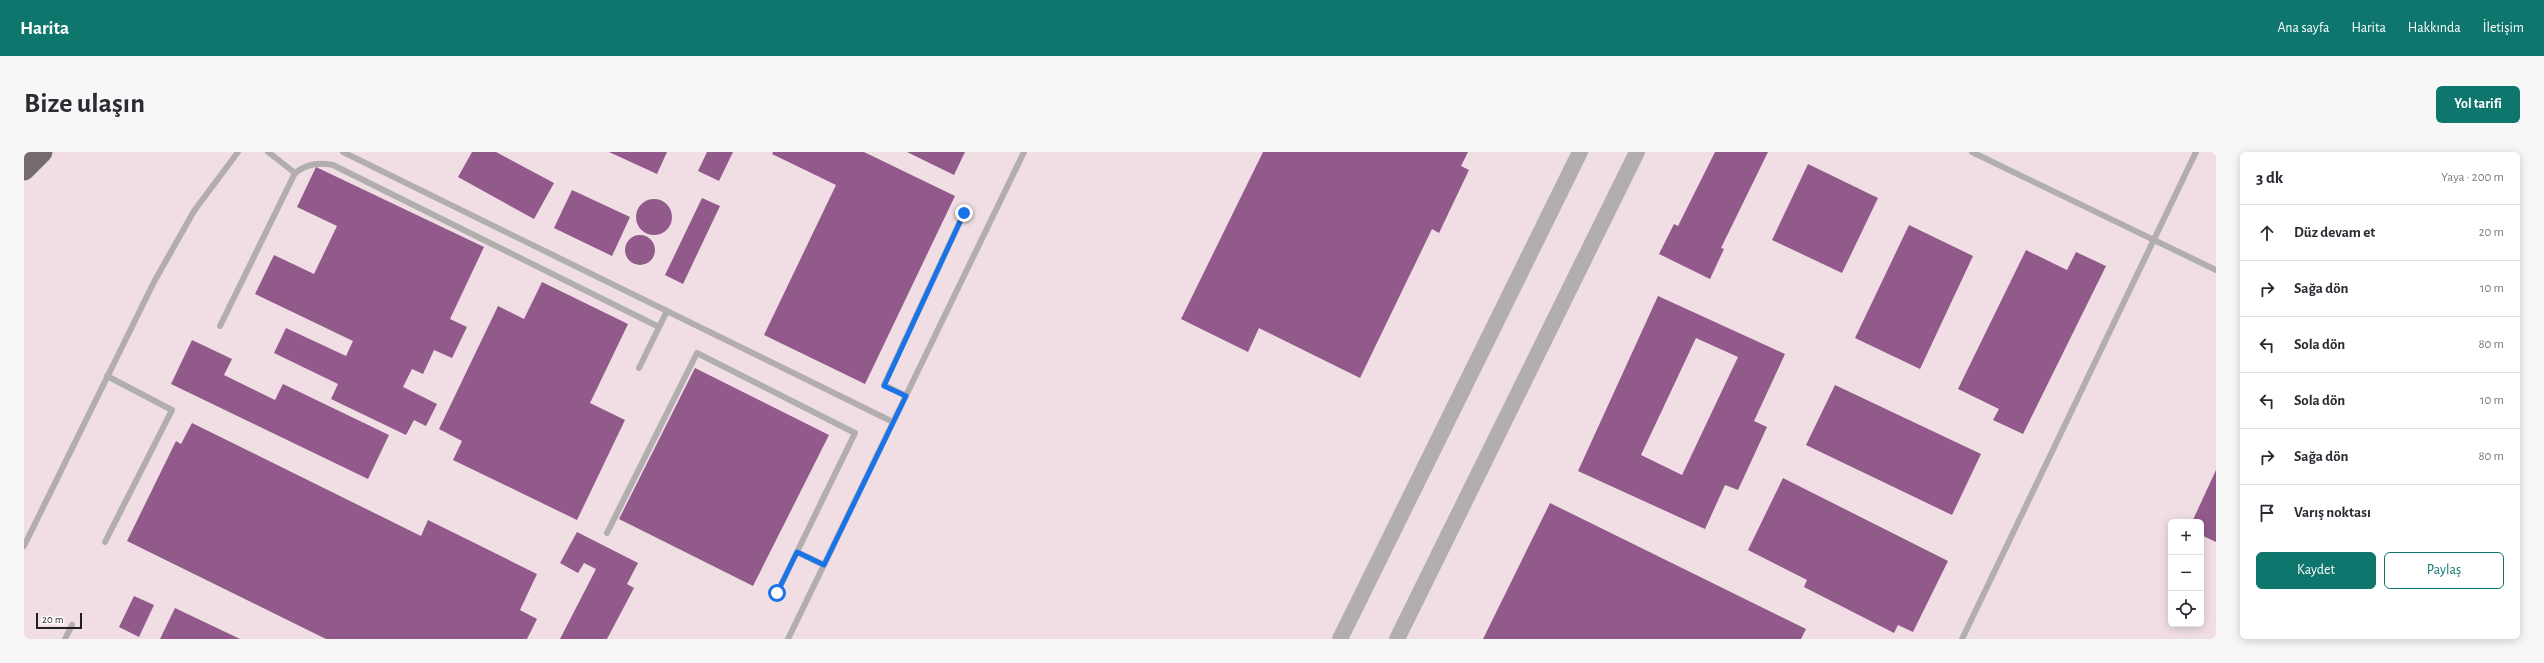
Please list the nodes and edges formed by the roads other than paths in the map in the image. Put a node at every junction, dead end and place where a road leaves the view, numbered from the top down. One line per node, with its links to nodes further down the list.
1 (42, 152): 10 (highway)
2 (238, 152): 19 (lane)
3 (268, 152): 11 (lane)
4 (343, 152): 15 (lane)
5 (1024, 152): 20 (lane)
6 (1580, 152): 31 (street)
7 (1637, 152): 32 (street)
8 (1972, 152): 13 (lane)
9 (2196, 152): 13 (lane)
10 (24, 170)
11 (295, 173): 16 (lane); 17 (lane)
12 (964, 213): 20 (lane)
13 (2153, 240): 14 (lane); 33 (lane)
14 (2216, 270)
15 (667, 311): 17 (lane); 21 (lane)
16 (220, 326)
17 (659, 327): 18 (lane)
18 (639, 368)
19 (107, 376): 23 (lane); 24 (lane)
20 (906, 396): 21 (lane)
21 (893, 422): 26 (lane)
22 (606, 533): 25 (lane)
23 (105, 542)
24 (24, 546)
25 (797, 552): 26 (lane); 27 (lane)
26 (824, 565): 30 (lane)
27 (777, 593)
28 (72, 625): 29 (lane)
29 (65, 639)
30 (788, 639)
31 (1340, 639)
32 (1397, 639)
33 (1962, 639)

